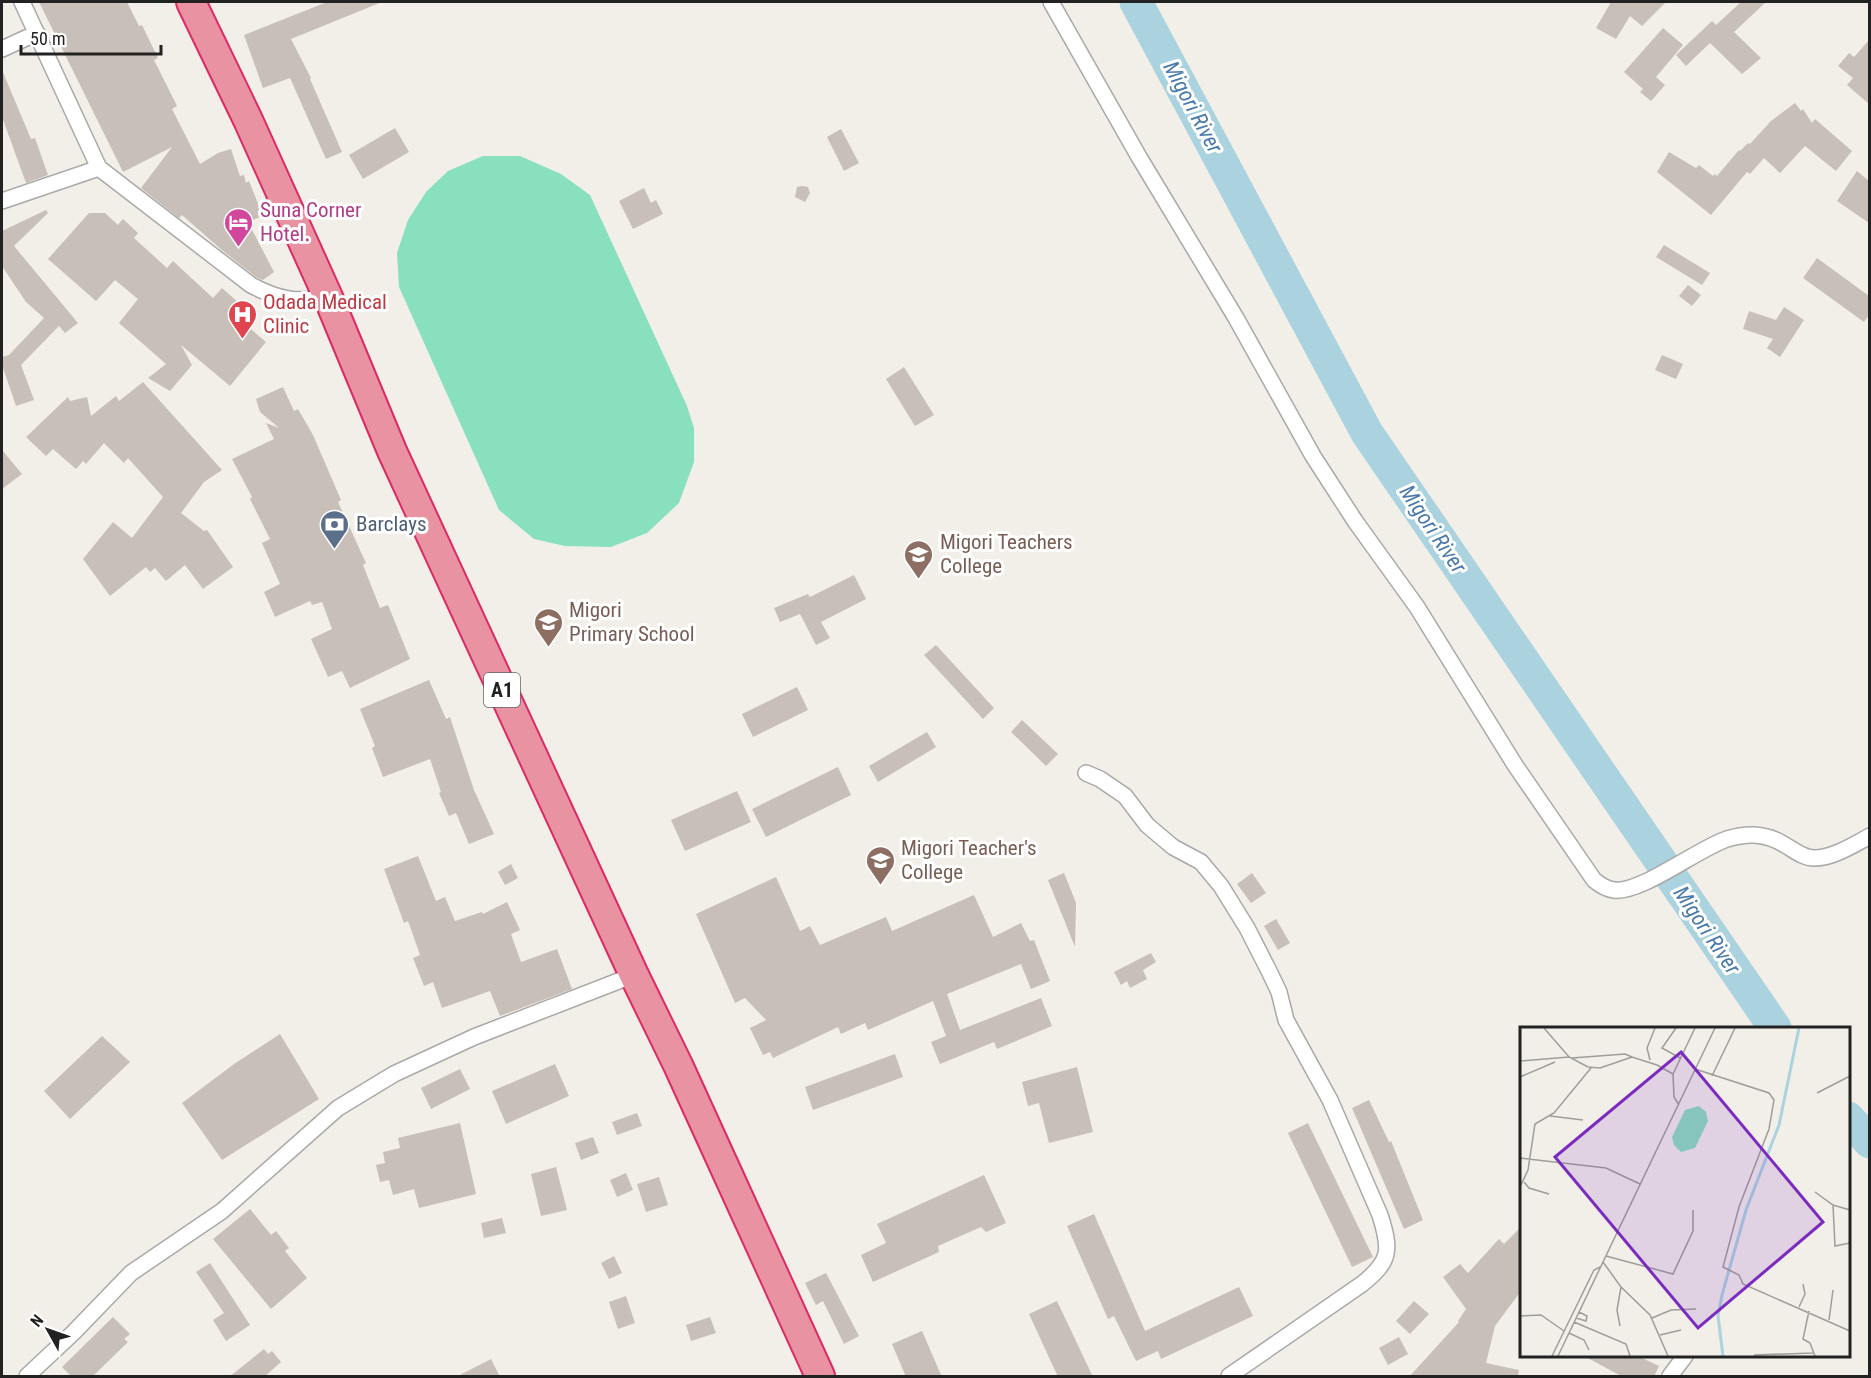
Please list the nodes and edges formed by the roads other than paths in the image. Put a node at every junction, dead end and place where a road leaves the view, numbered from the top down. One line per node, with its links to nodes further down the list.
1 (22, 2): 4 (street)
2 (191, 2): 8 (highway, A1)
3 (1051, 2): 10 (street)
4 (37, 33): 5 (street); 6 (street)
5 (2, 49)
6 (99, 168): 7 (street); 8 (street)
7 (2, 201)
8 (328, 297): 11 (highway, A1)
9 (1086, 773): 15 (street)
10 (1869, 836)
11 (634, 975): 13 (street); 14 (highway, A1)
12 (1684, 1357): 16 (street)
13 (27, 1377)
14 (820, 1377)
15 (1230, 1377)
16 (1670, 1377)

